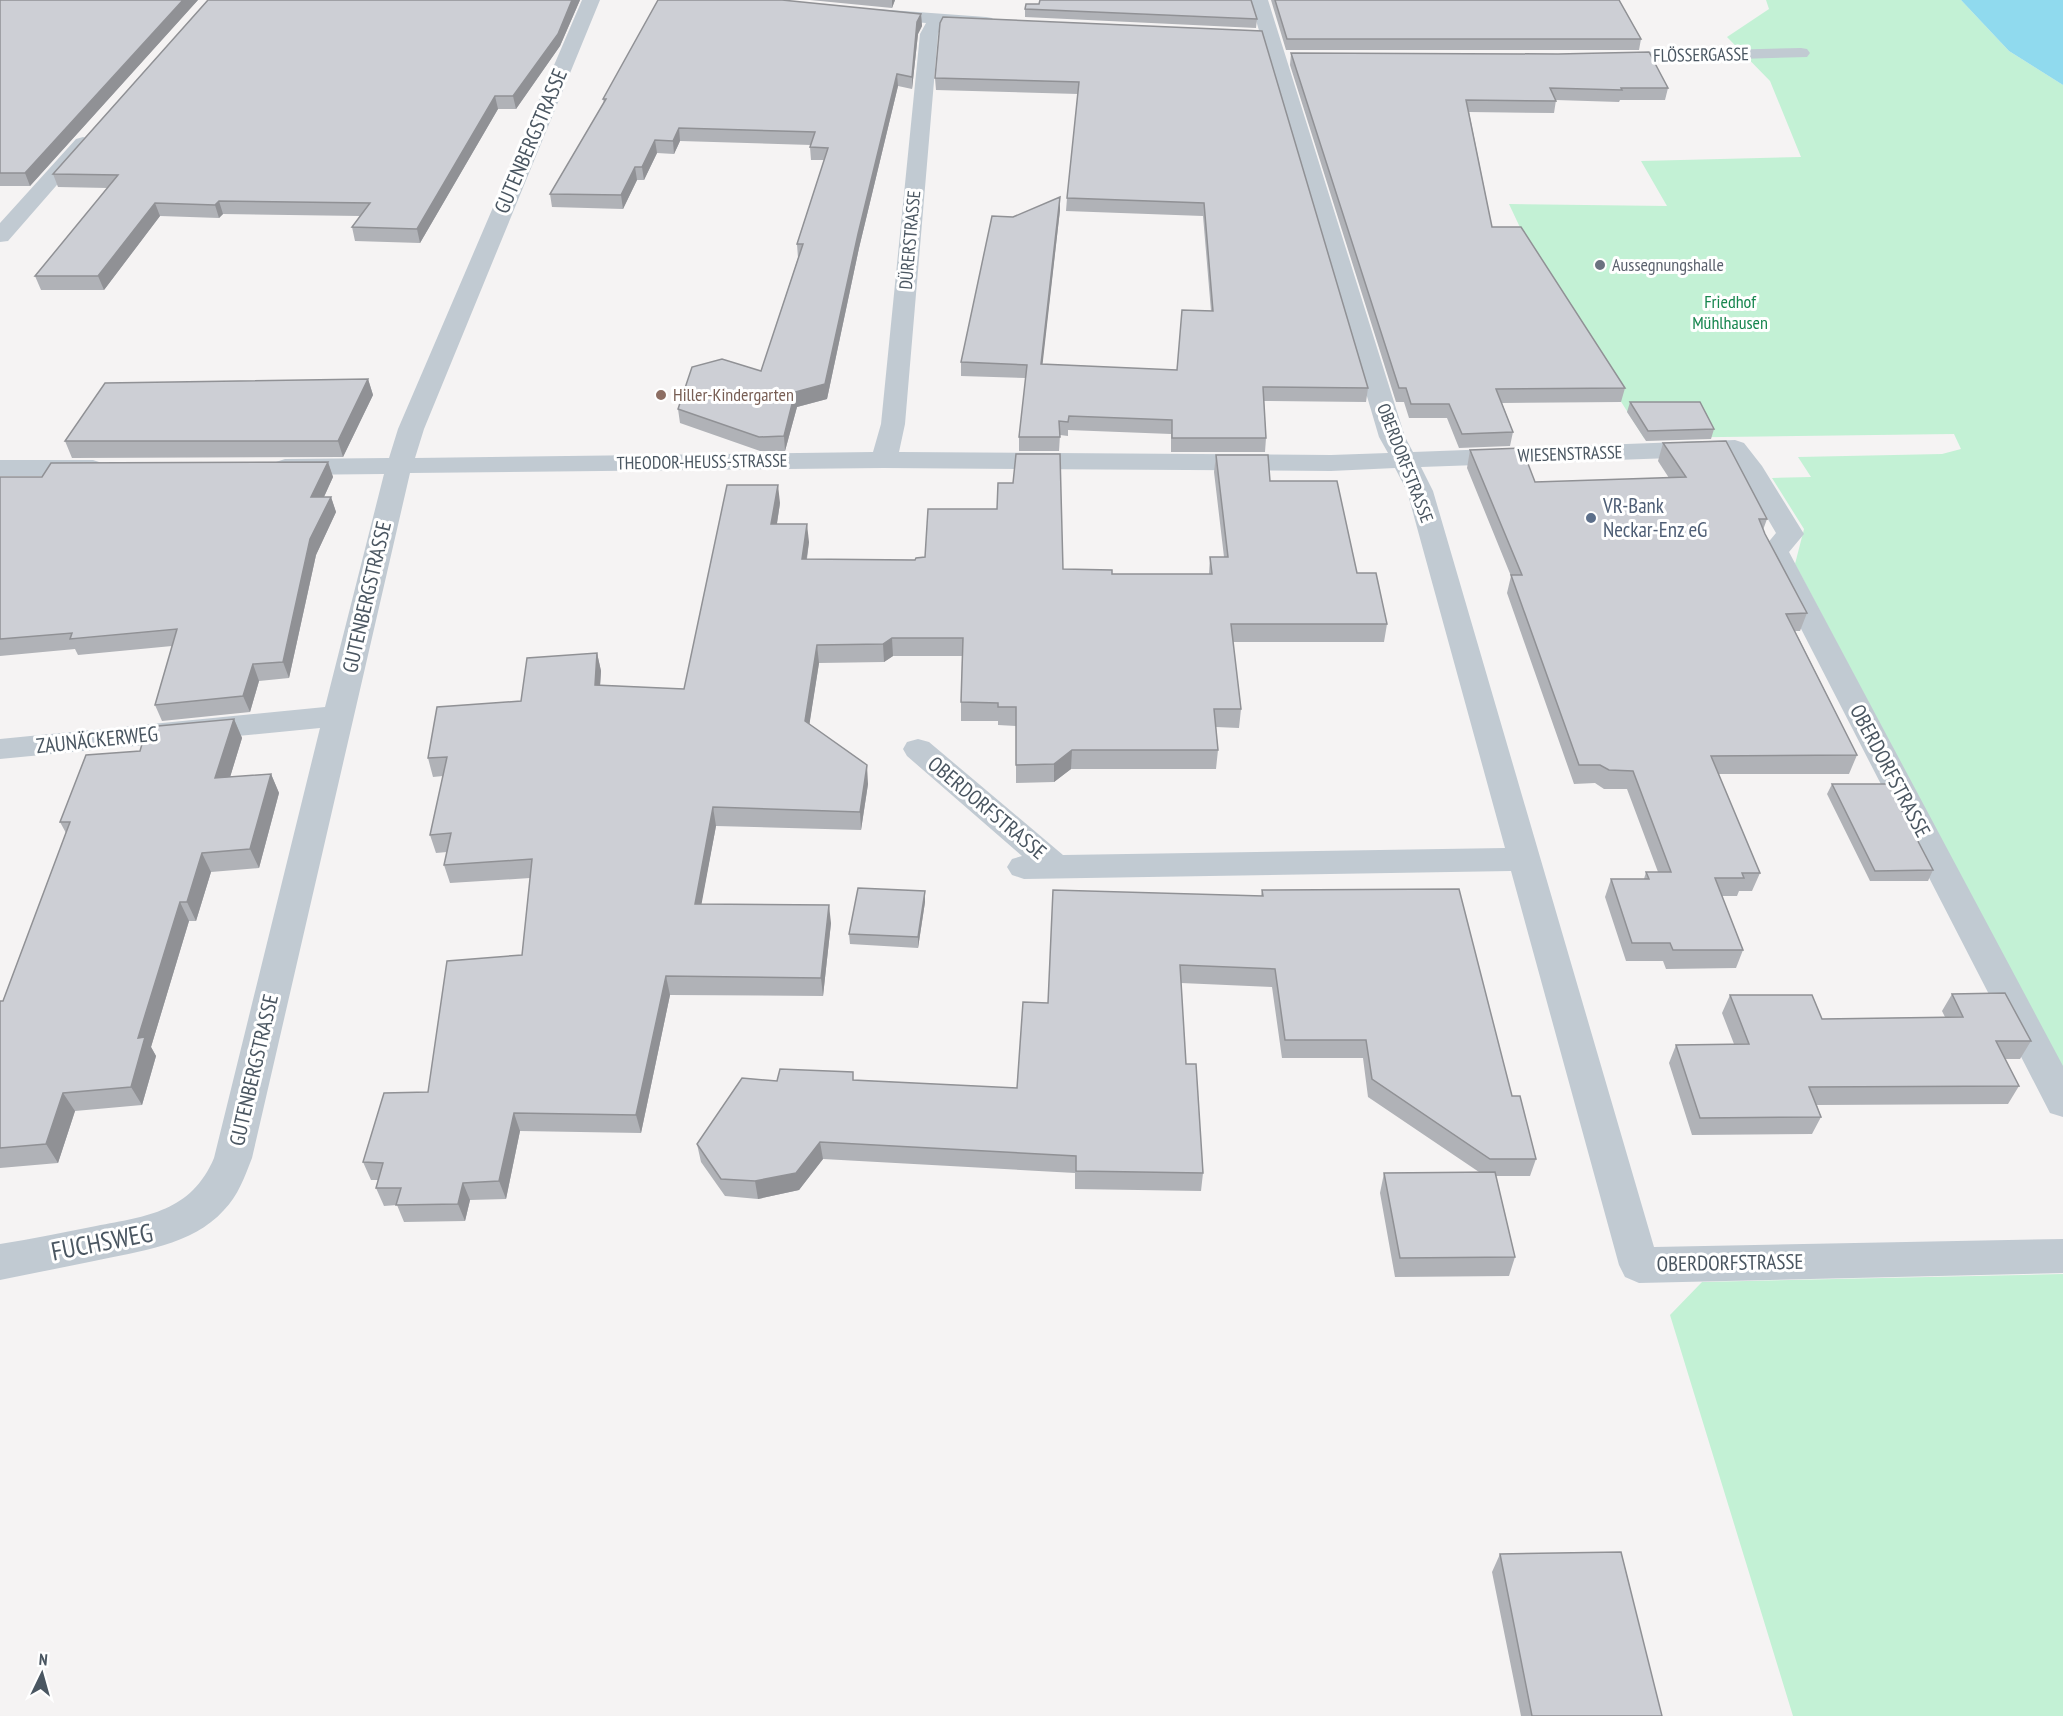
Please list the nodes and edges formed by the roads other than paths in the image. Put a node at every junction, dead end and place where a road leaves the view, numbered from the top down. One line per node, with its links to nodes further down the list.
1 (591, 0): 18 (street, GUTENBERGSTRASSE)
2 (1259, 0): 7 (street, OBERDORFSTRASSE)
3 (853, 12): 4 (street)
4 (936, 20): 5 (street); 15 (street, DÜRERSTRASSE)
5 (1007, 23)
6 (1246, 35): 7 (street)
7 (1270, 36): 9 (street, OBERDORFSTRASSE)
8 (1801, 53): 11 (street, FLÖSSERGASSE)
9 (1277, 57): 10 (street); 16 (street, OBERDORFSTRASSE)
10 (1301, 57)
11 (1591, 58)
12 (93, 131): 13 (street)
13 (0, 236)
14 (1735, 448): 16 (street, WIESENSTRASSE); 25 (street, OBERDORFSTRASSE)
15 (884, 460): 16 (street, THEODOR-HEUSS-STRASSE); 18 (street, THEODOR-HEUSS-STRASSE)
16 (1404, 460): 24 (street, OBERDORFSTRASSE)
17 (259, 467): 18 (street, THEODOR-HEUSS-STRASSE)
18 (400, 467): 21 (street, GUTENBERGSTRASSE)
19 (0, 468): 20 (street)
20 (118, 468)
21 (338, 716): 22 (street, ZAUNÄCKERWEG); 26 (street, GUTENBERGSTRASSE)
22 (0, 749)
23 (918, 749): 24 (street, OBERDORFSTRASSE)
24 (1525, 859): 27 (street, OBERDORFSTRASSE)
25 (2063, 1102)
26 (199, 1210): 28 (street, FUCHSWEG)
27 (2063, 1256)
28 (0, 1262)

